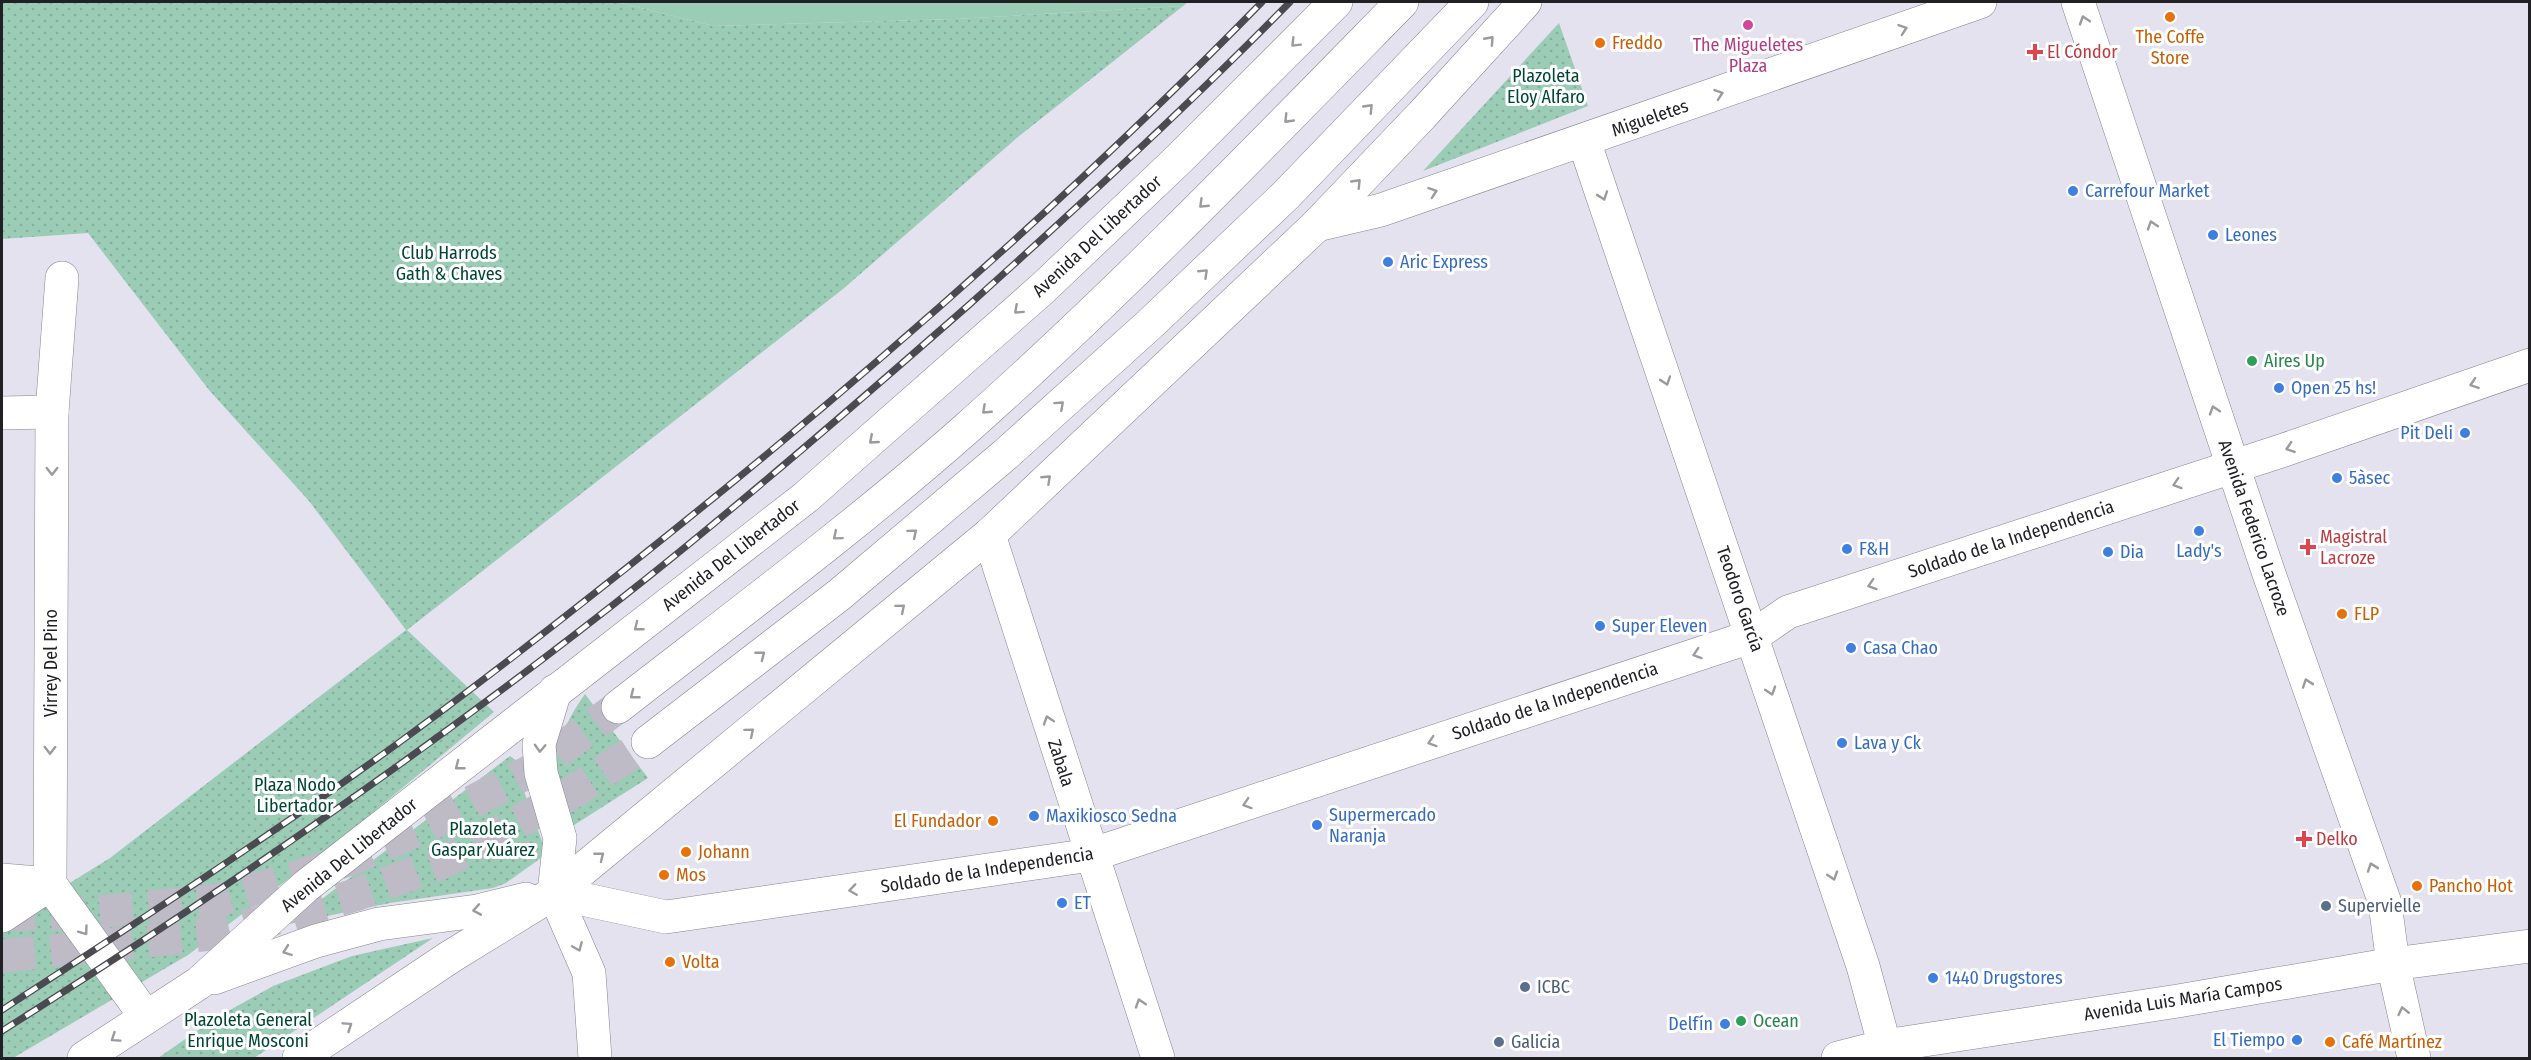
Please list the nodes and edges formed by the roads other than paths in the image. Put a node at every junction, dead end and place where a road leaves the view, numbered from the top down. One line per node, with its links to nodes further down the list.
1 (1336, 2): 16 (main road, Avenida Del Libertador, one-way to 16)
2 (1402, 2): 17 (main road, one-way to 17)
3 (1472, 2): 18 (main road, one-way to 3)
4 (1525, 2): 8 (main road, one-way to 4)
5 (1980, 2): 7 (main road, Migueletes, one-way to 5)
6 (2078, 2): 13 (main road, Avenida Federico Lacroze, one-way to 6)
7 (1584, 141): 8 (main road, Migueletes, one-way to 7); 15 (main road, Teodoro García, one-way to 15)
8 (1317, 225): 14 (main road, one-way to 8)
9 (62, 278): 11 (main road, Virrey Del Pino)
10 (2529, 365): 13 (main road, Soldado de la Independencia, one-way to 13)
11 (52, 412): 12 (main road); 21 (main road, Virrey Del Pino, one-way to 21)
12 (2, 413)
13 (2233, 466): 15 (main road, Soldado de la Independencia, one-way to 15); 25 (main road, Avenida Federico Lacroze, one-way to 13)
14 (988, 535): 19 (main road, Zabala, one-way to 14); 22 (main road, one-way to 14)
15 (1753, 636): 19 (main road, Soldado de la Independencia, one-way to 19); 28 (main road, Teodoro García, one-way to 28)
16 (555, 691): 22 (main road, one-way to 22); 26 (main road, Avenida Del Libertador, one-way to 26)
17 (618, 707)
18 (648, 742)
19 (1091, 855): 22 (main road, Soldado de la Independencia, one-way to 22); 32 (main road, Zabala, one-way to 19)
20 (2, 880): 21 (main road)
21 (50, 884): 23 (main road); 27 (main road, one-way to 27)
22 (554, 893): 26 (main road, one-way to 26); 30 (main road, one-way to 22); 31 (main road, one-way to 31)
23 (2, 916)
24 (2529, 946): 25 (main road, Avenida Luis María Campos)
25 (2393, 964): 28 (main road, Avenida Luis María Campos); 34 (main road, Avenida Federico Lacroze, one-way to 25)
26 (199, 983): 27 (main road, Avenida Del Libertador)
27 (146, 1017): 29 (main road, Avenida Del Libertador, one-way to 29)
28 (1887, 1052): 33 (main road, Avenida Luis María Campos)
29 (84, 1059)
30 (299, 1059)
31 (595, 1059)
32 (1158, 1059)
33 (1838, 1059)
34 (2414, 1059)

